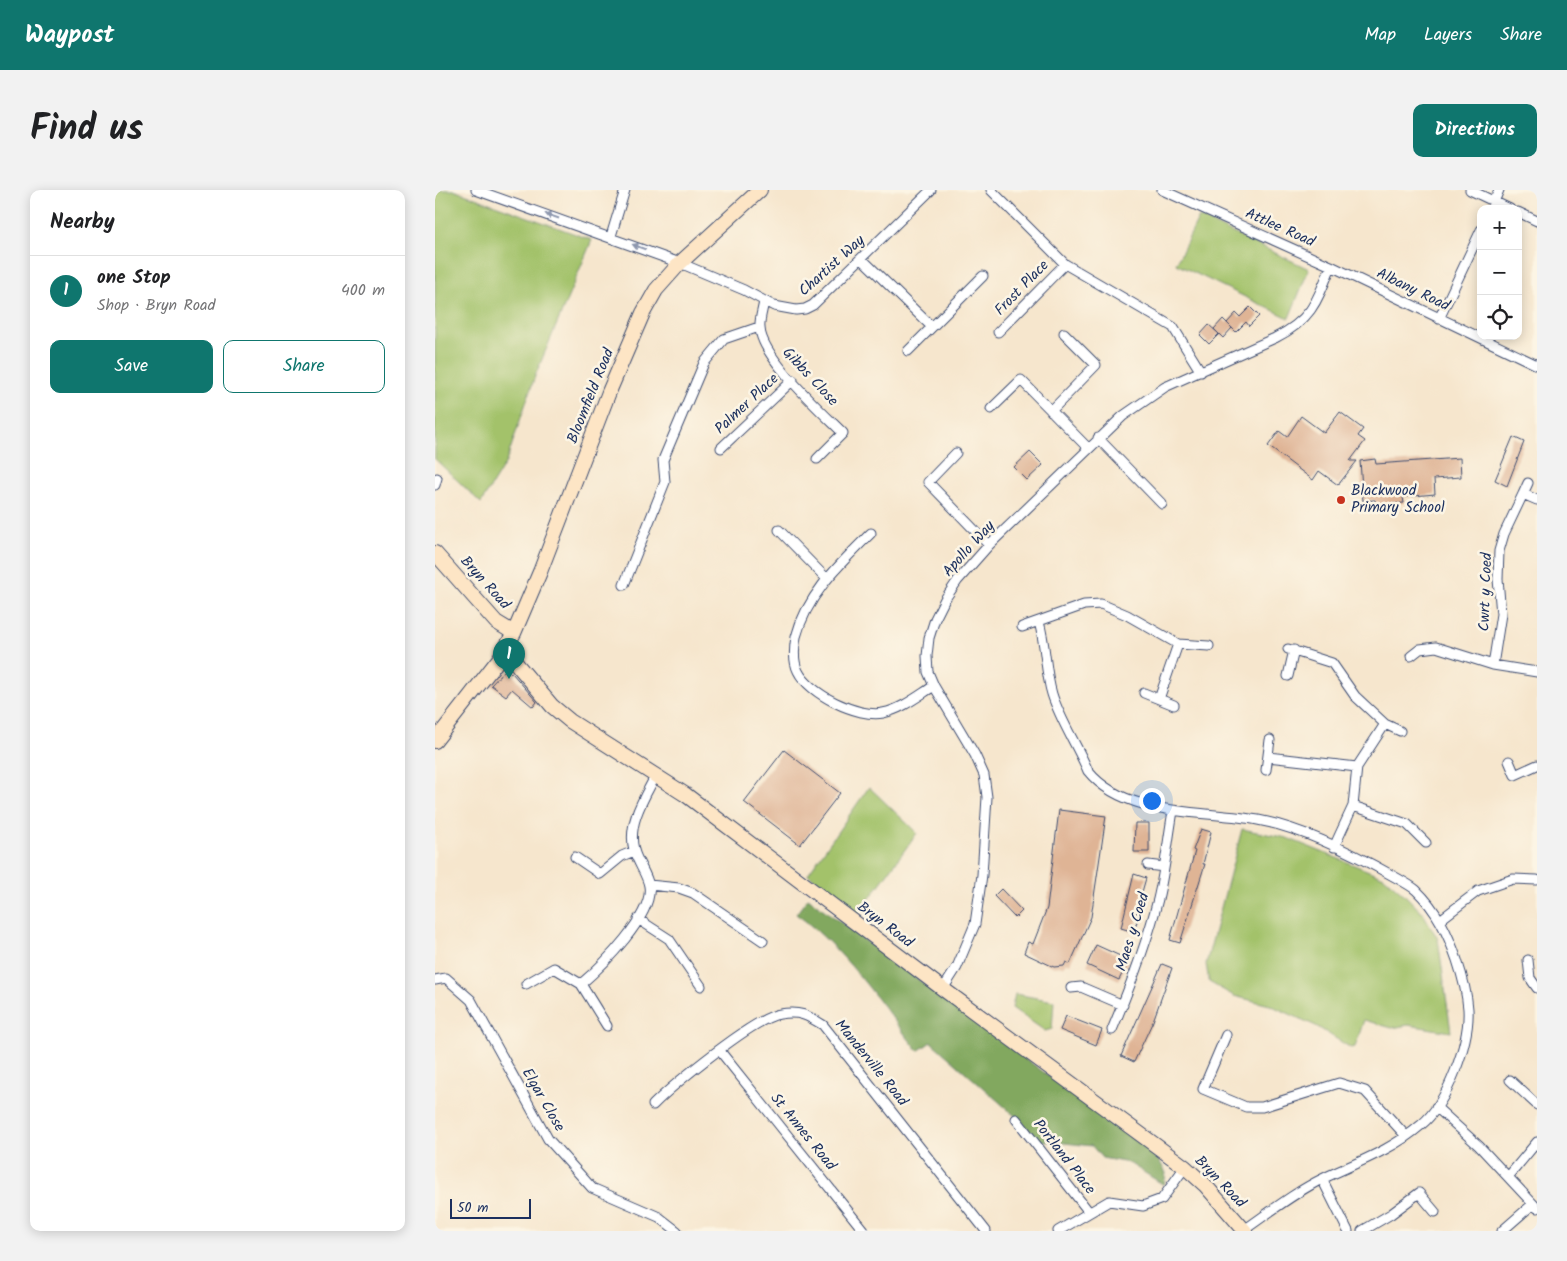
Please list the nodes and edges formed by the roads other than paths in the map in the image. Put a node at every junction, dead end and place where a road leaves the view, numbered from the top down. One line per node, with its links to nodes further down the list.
1 (476, 190): 12 (street, Chartist Way, one-way to 1)
2 (625, 190): 12 (street)
3 (760, 190): 15 (street, Bloomfield Road)
4 (931, 190): 14 (street, Chartist Way)
5 (991, 190): 16 (street)
6 (1162, 190): 17 (street, Attlee Road)
7 (1470, 190): 9 (street)
8 (1499, 190): 9 (street)
9 (1492, 205)
10 (1522, 214): 11 (street)
11 (1537, 221)
12 (611, 236): 15 (street, Chartist Way, one-way to 12)
13 (1477, 238): 20 (street)
14 (862, 259): 19 (street, Chartist Way); 22 (street)
15 (680, 263): 19 (street, Chartist Way); 48 (street, Bloomfield Road)
16 (1065, 264): 23 (street, Frost Place); 27 (street)
17 (1331, 266): 20 (street, Albany Road); 27 (street, Apollo Way)
18 (983, 276): 22 (street)
19 (764, 301): 21 (street, Gibbs Close)
20 (1439, 319): 26 (street, Albany Road)
21 (759, 327): 28 (street, Gibbs Close); 45 (street)
22 (932, 327): 25 (street)
23 (998, 332)
24 (1064, 333): 30 (street)
25 (908, 351)
26 (1537, 364)
27 (1201, 372): 31 (street, Apollo Way)
28 (793, 380): 32 (street, Palmer Place); 35 (street, Gibbs Close)
29 (991, 409): 30 (street)
30 (1051, 411): 33 (street)
31 (1098, 438): 33 (street, Apollo Way); 39 (street)
32 (721, 448)
33 (1087, 448): 42 (street, Apollo Way)
34 (957, 453): 42 (street)
35 (817, 459)
36 (1529, 483): 37 (street, Cwrt y Coed)
37 (1523, 494): 38 (street); 53 (street, Cwrt y Coed)
38 (1537, 500)
39 (1163, 504)
40 (779, 530): 44 (street)
41 (871, 533): 44 (street)
42 (989, 545): 56 (street, Apollo Way)
43 (435, 552): 48 (street, Bryn Road)
44 (827, 578): 56 (street)
45 (624, 585)
46 (1039, 622): 47 (street); 49 (street); 71 (street)
47 (1022, 627)
48 (514, 633): 51 (street, Bloomfield Road)
49 (1178, 644): 50 (street); 58 (street)
50 (1209, 646)
51 (504, 649): 63 (street, Bloomfield Road); 69 (street, Bryn Road)
52 (1411, 656): 53 (street)
53 (1493, 665): 54 (street)
54 (1537, 672)
55 (1288, 676): 60 (street)
56 (934, 686): 90 (street, Apollo Way)
57 (1143, 692): 58 (street)
58 (1159, 699): 59 (street)
59 (1174, 705)
60 (1385, 724): 61 (street); 67 (street)
61 (1400, 731)
62 (1269, 740): 64 (street)
63 (435, 741)
64 (1268, 757): 67 (street); 68 (street)
65 (1509, 761): 66 (street)
66 (1537, 764)
67 (1357, 767): 70 (street)
68 (1266, 770)
69 (656, 775): 74 (street); 90 (street, Bryn Road)
70 (1353, 806): 72 (street); 73 (street)
71 (1173, 811): 73 (street); 77 (street, Maes y Coed)
72 (1426, 843)
73 (1334, 848): 81 (street)
74 (634, 851): 75 (street); 79 (street)
75 (575, 857)
76 (1148, 865): 77 (street)
77 (1164, 867): 91 (street, Maes y Coed)
78 (1537, 880): 81 (street)
79 (649, 885): 80 (street); 82 (street)
80 (638, 919): 86 (street); 87 (street)
81 (1441, 920): 99 (street)
82 (763, 941)
83 (1528, 960): 89 (street)
84 (435, 980): 109 (street, Elgar Close)
85 (526, 984): 86 (street)
86 (581, 984): 92 (street)
87 (701, 986)
88 (1071, 988): 91 (street)
89 (1537, 988)
90 (943, 989): 103 (street, Bryn Road)
91 (1123, 1005): 93 (street, Maes y Coed)
92 (607, 1026)
93 (1112, 1030)
94 (1226, 1035): 101 (street)
95 (720, 1050): 97 (street, Manderville Road); 110 (street, St Annes Road); 111 (street, Manderville Road)
96 (1510, 1080): 98 (street)
97 (653, 1105)
98 (1537, 1105)
99 (1436, 1107): 101 (street); 104 (street)
100 (1016, 1119): 107 (street, Portland Place)
101 (1406, 1136): 105 (street)
102 (1537, 1142): 104 (street)
103 (1185, 1167): 107 (street); 113 (street, Bryn Road)
104 (1508, 1177): 106 (street)
105 (1322, 1179): 113 (street); 114 (street)
106 (1535, 1206): 116 (street)
107 (1089, 1212): 112 (street)
108 (1435, 1212): 115 (street)
109 (677, 1231)
110 (864, 1231)
111 (986, 1231)
112 (1058, 1231)
113 (1245, 1231)
114 (1348, 1231)
115 (1362, 1231)
116 (1502, 1231)

